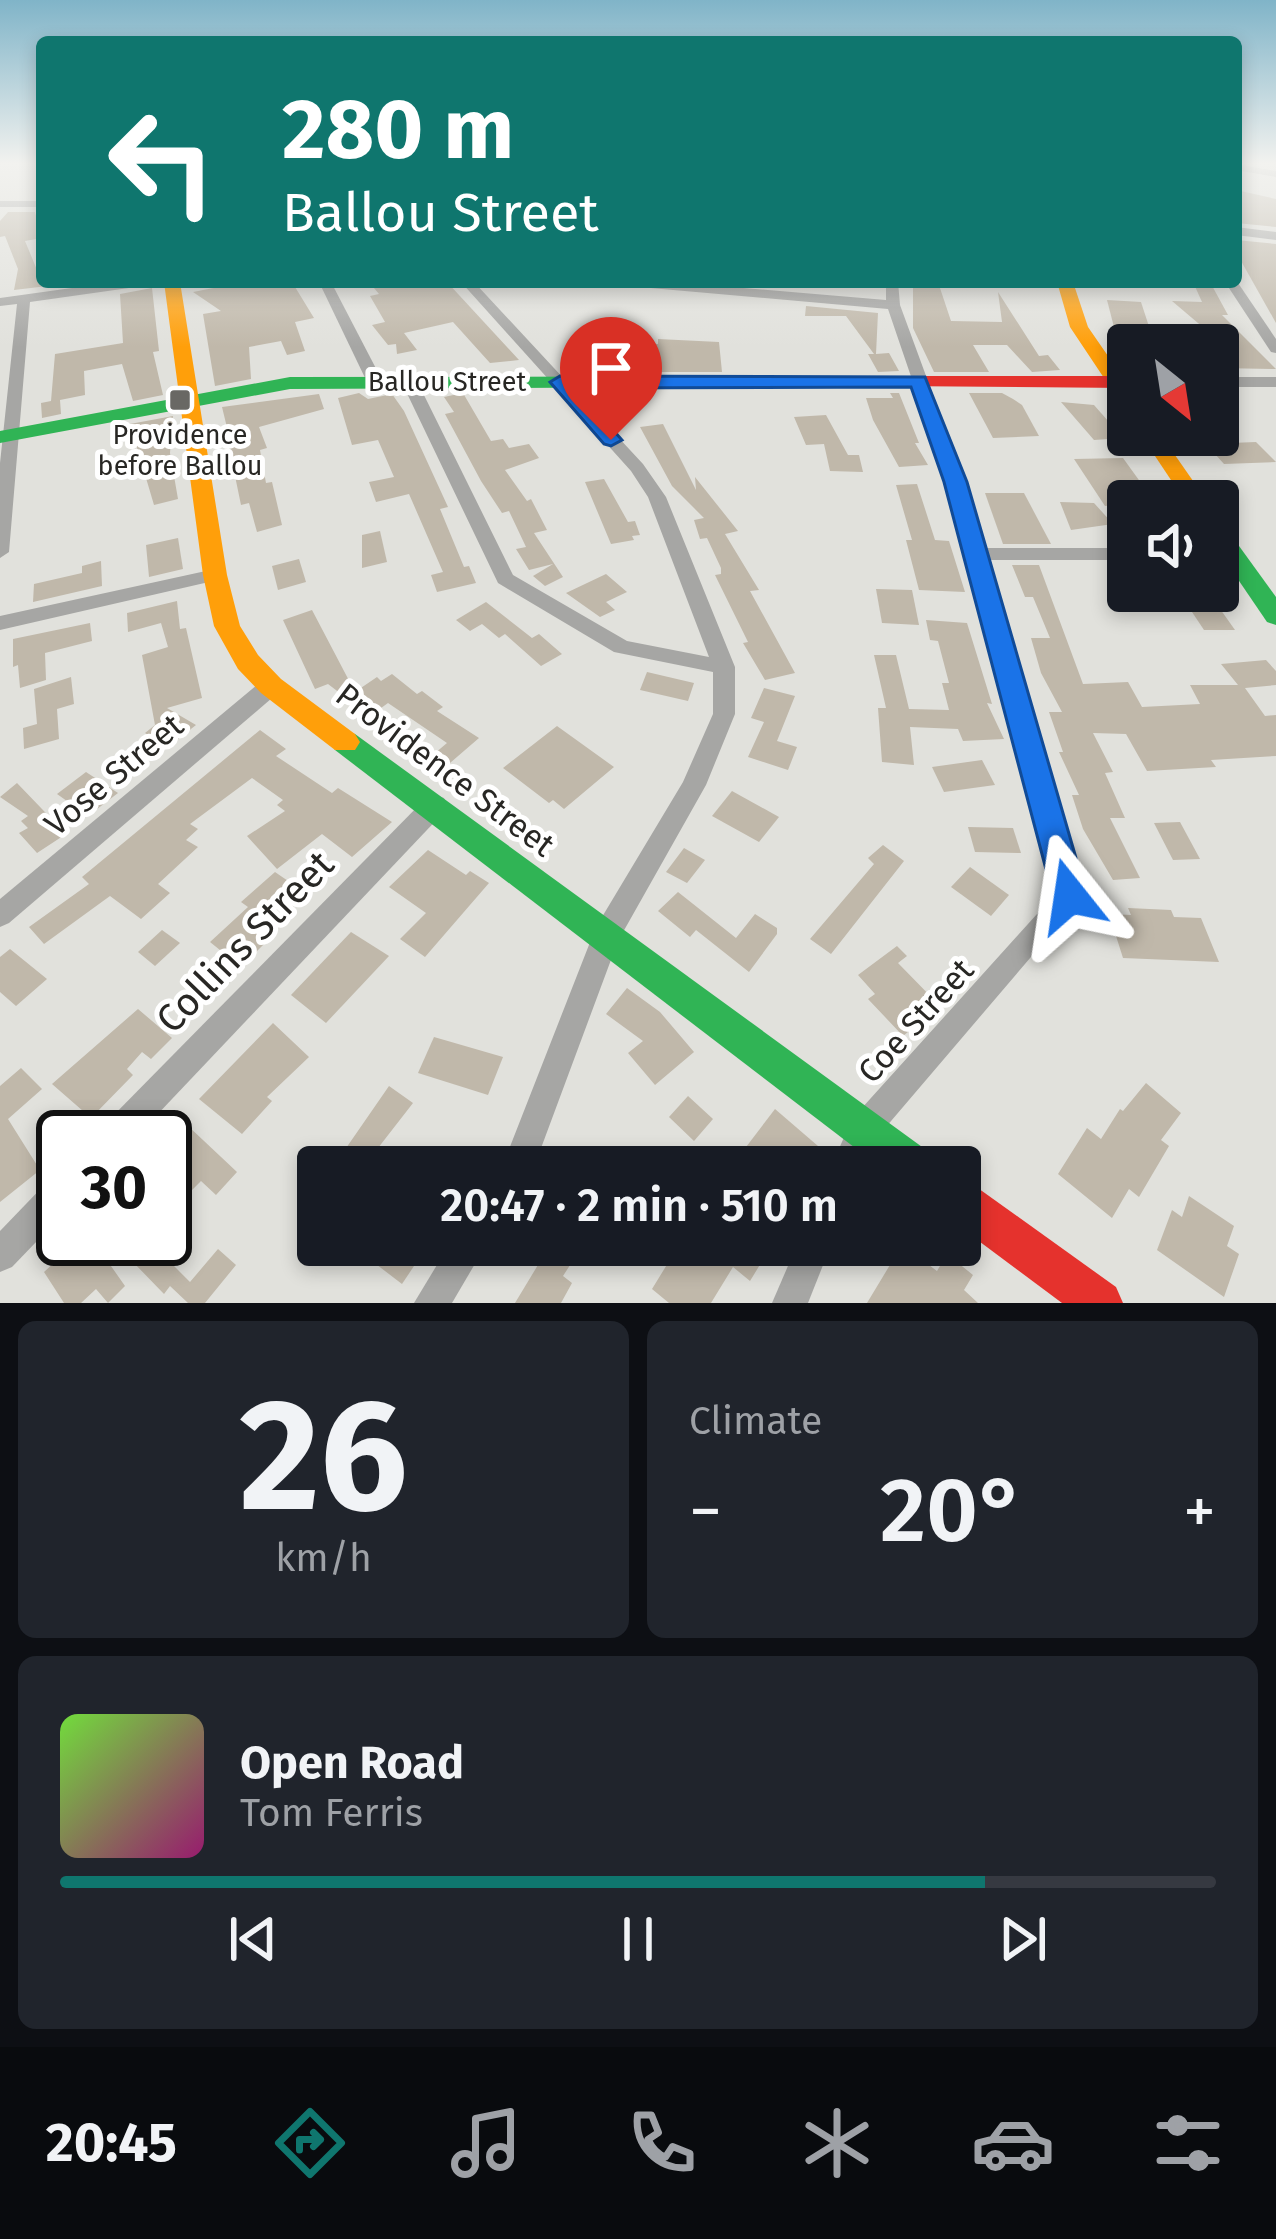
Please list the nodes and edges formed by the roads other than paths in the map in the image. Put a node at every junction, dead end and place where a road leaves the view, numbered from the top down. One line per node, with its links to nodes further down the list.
1 (1242, 232): 2 (street)
2 (1276, 236)
3 (98, 288): 11 (street)
4 (173, 288): 22 (main road, Providence Street)
5 (328, 288): 16 (street)
6 (473, 288): 18 (street)
7 (757, 288): 10 (street)
8 (1067, 288): 14 (main road)
9 (1235, 288): 13 (street)
10 (892, 294): 15 (street, Coe Street)
11 (24, 298): 12 (street); 23 (street)
12 (0, 302)
13 (1276, 349)
14 (1107, 365)
15 (918, 381): 18 (main road, Ballou Street); 21 (main road, Ballou Street); 25 (street, Coe Street)
16 (375, 382): 17 (main road, Ballou Street); 22 (main road, Ballou Street)
17 (410, 382): 18 (main road, Ballou Street); 31 (street)
18 (560, 382): 31 (street)
19 (1239, 382): 20 (street)
20 (1276, 382)
21 (1107, 387)
22 (190, 402): 23 (main road, Ballou Street); 28 (main road, Providence Street)
23 (6, 436): 24 (street)
24 (0, 552)
25 (975, 554): 26 (street); 37 (street, Coe Street)
26 (1107, 554)
27 (1239, 568): 29 (main road)
28 (215, 575): 30 (street); 32 (main road, Providence Street)
29 (1276, 616)
30 (0, 623)
31 (724, 667): 35 (street)
32 (271, 686): 33 (main road, Providence Street); 34 (street, Vose Street)
33 (435, 805): 35 (main road, Providence Street); 36 (street, Collins Street)
34 (0, 915)
35 (606, 936): 37 (main road, Providence Street); 38 (street)
36 (140, 1110)
37 (863, 1130): 39 (street); 40 (main road, Providence Street)
38 (526, 1146)
39 (856, 1146)
40 (885, 1146)
41 (981, 1216): 48 (main road)
42 (36, 1218): 43 (street)
43 (0, 1255)
44 (456, 1266): 46 (street)
45 (805, 1266): 47 (street)
46 (432, 1303)
47 (790, 1303)
48 (1100, 1303)

